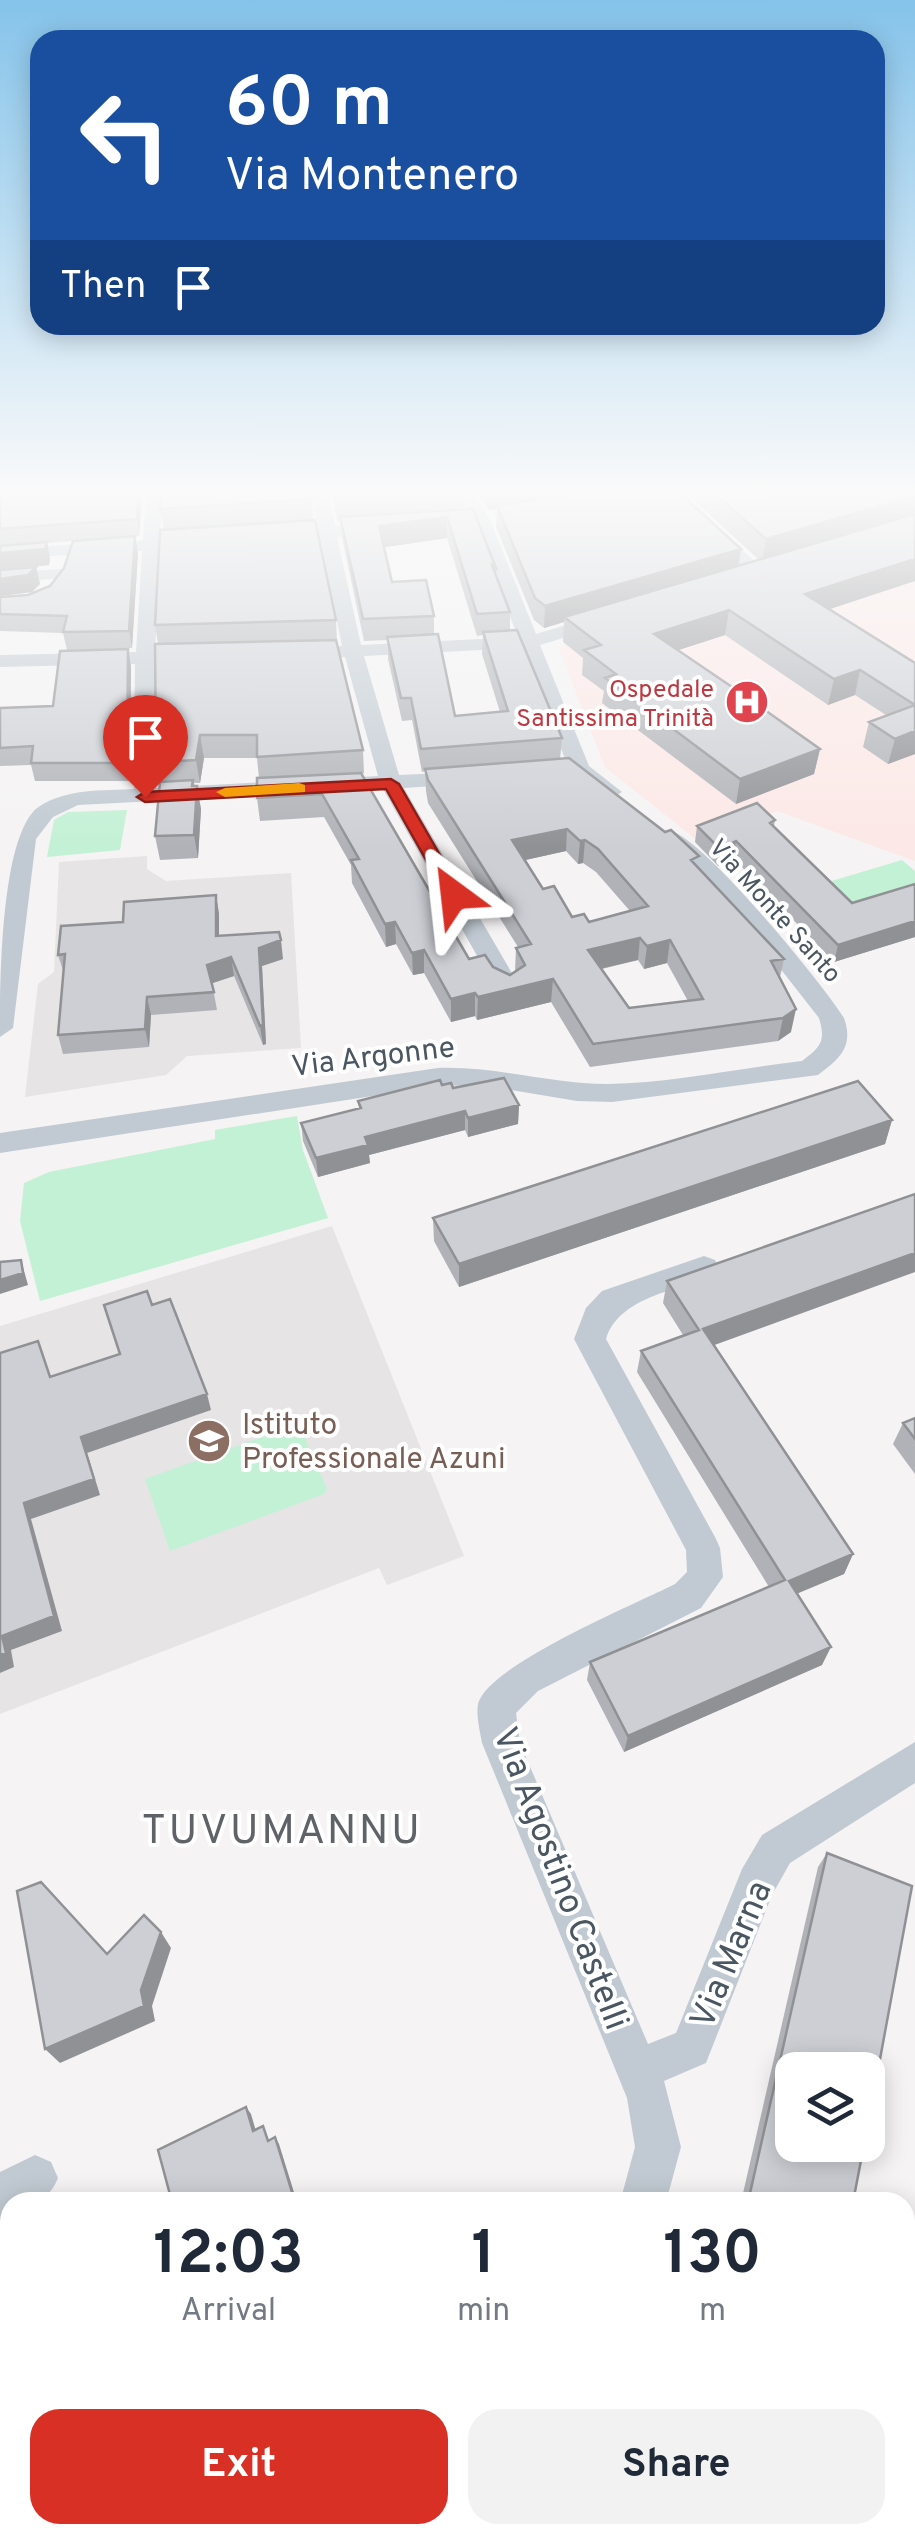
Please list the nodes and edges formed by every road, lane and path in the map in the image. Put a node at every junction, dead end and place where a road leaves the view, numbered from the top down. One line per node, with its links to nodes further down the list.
1 (149, 612): 9 (street)
2 (345, 612): 6 (street)
3 (519, 612): 5 (street)
4 (628, 613): 5 (street)
5 (530, 642): 6 (street); 14 (street)
6 (353, 652): 7 (street); 12 (street)
7 (276, 654)
8 (219, 656): 9 (street)
9 (145, 658): 10 (street); 13 (street)
10 (0, 661)
11 (489, 776): 12 (street)
12 (391, 784): 13 (street); 16 (street)
13 (145, 797): 18 (street)
14 (624, 802)
15 (650, 822): 17 (street, Via Monte Santo)
16 (507, 987)
17 (834, 1016): 19 (street, Via Argonne)
18 (0, 1028)
19 (0, 1143)
20 (737, 1257): 22 (street, Via Agostino Castelli)
21 (915, 1761): 22 (street, Via Marna)
22 (638, 2070): 23 (street, Via Agostino Castelli)
23 (645, 2192)

